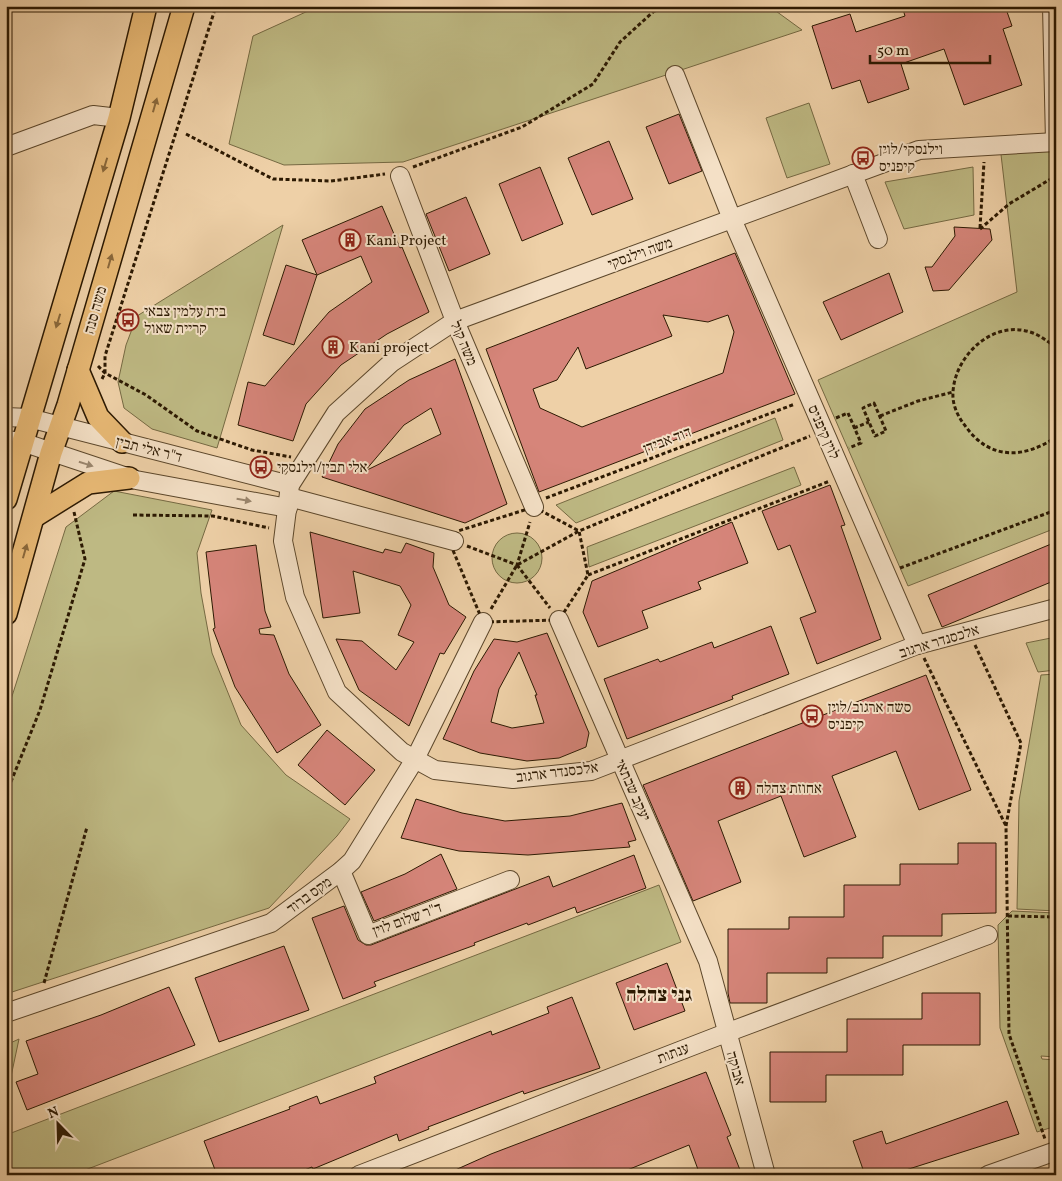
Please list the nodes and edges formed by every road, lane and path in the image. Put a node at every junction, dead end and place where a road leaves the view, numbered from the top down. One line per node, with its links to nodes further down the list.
1 (146, 6): 7 (main road)
2 (184, 6): 19 (main road, משה סנה, one-way to 2)
3 (216, 6): 20 (path)
4 (665, 6): 12 (path)
5 (1052, 6): 9 (street)
6 (675, 75): 15 (street, לוין קיפניס)
7 (119, 118): 11 (street); 26 (main road, one-way to 26)
8 (186, 134): 12 (path)
9 (1055, 142): 10 (street, משה וילנסקי)
10 (985, 146): 13 (street, משה וילנסקי); 14 (path)
11 (6, 148)
12 (399, 174): 17 (street, משה קול)
13 (853, 174): 15 (street, משה וילנסקי); 16 (street)
14 (1056, 180)
15 (732, 219): 17 (street, משה וילנסקי); 22 (street, לוין קיפניס)
16 (878, 239)
17 (454, 322): 36 (street, משה וילנסקי); 42 (street, משה קול)
18 (1056, 347): 21 (path)
19 (80, 361): 20 (path); 23 (main road); 29 (main road, משה סנה)
20 (105, 373): 23 (path); 36 (path)
21 (953, 392): 24 (path); 31 (path)
22 (810, 398): 28 (street, לוין קיפניס); 42 (path, דוד אבידן)
23 (91, 402): 33 (main road)
24 (880, 416): 27 (path); 27 (path)
25 (6, 417): 26 (street, ד"ר אלי תבין)
26 (29, 418): 29 (street, ד"ר אלי תבין); 32 (main road)
27 (869, 422): 30 (path)
28 (830, 424): 30 (path); 37 (street, לוין קיפניס); 47 (path)
29 (61, 426): 33 (street, ד"ר אלי תבין); 35 (main road, משה סנה)
30 (854, 428): 34 (path)
31 (1056, 437)
32 (14, 441): 35 (street, ד"ר אלי תבין); 41 (main road)
33 (122, 442): 40 (street, ד"ר אלי תבין)
34 (848, 448)
35 (52, 453): 38 (street, ד"ר אלי תבין, one-way to 38); 45 (main road, משה סנה)
36 (306, 460): 40 (street, משה וילנסקי)
37 (844, 475): 50 (street, לוין קיפניס); 51 (path)
38 (130, 478): 39 (main road); 40 (street, ד"ר אלי תבין, one-way to 40)
39 (70, 495): 45 (main road); 60 (path)
40 (289, 497): 46 (street, אלכסנדר ארגוב); 48 (street, ד"ר אלי תבין)
41 (6, 499)
42 (534, 505): 47 (path); 48 (path, דוד אבידן); 49 (path)
43 (1056, 510): 50 (path)
44 (133, 515): 46 (path)
45 (35, 516): 53 (main road, משה סנה, one-way to 45)
46 (284, 531): 58 (street, אלכסנדר ארגוב)
47 (579, 531): 49 (path); 51 (path)
48 (454, 541): 49 (path); 55 (path)
49 (517, 565): 54 (path); 55 (path)
50 (886, 573): 57 (street, לוין קיפניס)
51 (588, 575): 54 (path)
52 (1056, 608): 57 (street, אלכסנדר ארגוב)
53 (6, 614)
54 (559, 620): 55 (path); 59 (street, יעקב שבתאי)
55 (483, 622): 58 (street, מקס ברוד)
56 (974, 642): 61 (path)
57 (917, 645): 59 (street, אלכסנדר ארגוב); 61 (path)
58 (415, 759): 59 (street, אלכסנדר ארגוב); 63 (street, מקס ברוד)
59 (620, 760): 68 (street, יעקב שבתאי)
60 (6, 794)
61 (1006, 826): 65 (path)
62 (87, 827): 69 (path)
63 (341, 871): 64 (street, ד"ר שלום לוין); 72 (street, מקס ברוד)
64 (510, 880)
65 (1008, 916): 66 (path); 74 (path)
66 (1056, 917)
67 (988, 935): 73 (street, ענתות)
68 (708, 960): 73 (street, אבוקה)
69 (48, 970)
70 (52, 985): 71 (path)
71 (42, 988)
72 (6, 1013)
73 (726, 1032): 75 (street, ענתות); 76 (street, אבוקה)
74 (1054, 1156): 77 (street)
75 (359, 1175)
76 (766, 1175)
77 (988, 1175)

